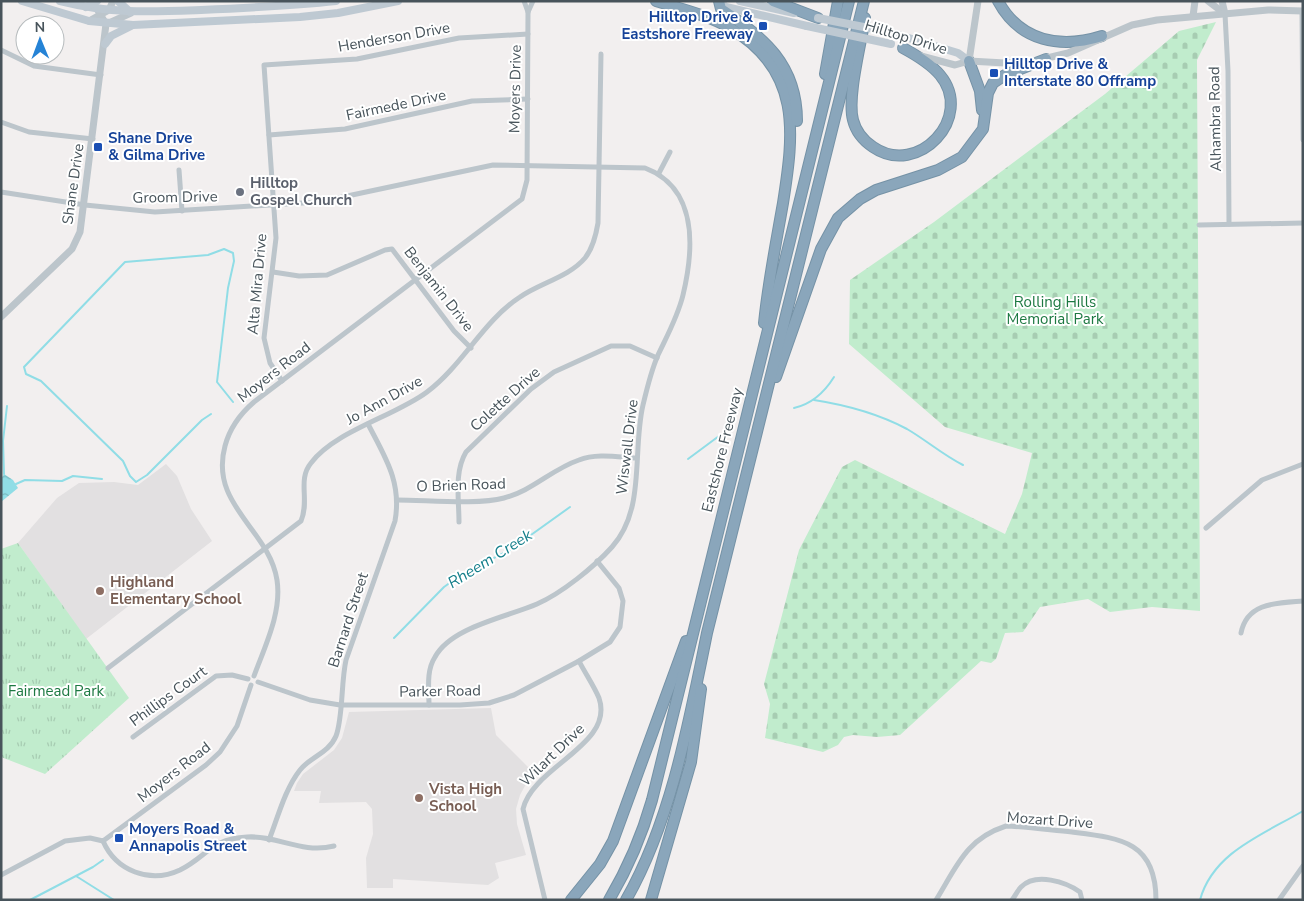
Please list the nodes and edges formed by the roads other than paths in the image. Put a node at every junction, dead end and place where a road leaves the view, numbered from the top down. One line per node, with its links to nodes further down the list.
1 (22, 1): 30 (main road)
2 (60, 1): 22 (main road)
3 (108, 1): 23 (street, Shane Drive)
4 (113, 1): 23 (street)
5 (118, 1): 26 (main road)
6 (336, 1): 26 (main road)
7 (398, 1): 32 (main road)
8 (524, 1): 25 (street)
9 (533, 1): 25 (street)
10 (656, 1): 53 (highway)
11 (719, 1): 36 (main road, Hilltop Drive, bridge); 53 (highway)
12 (740, 1): 29 (main road, Hilltop Drive)
13 (773, 1): 29 (highway)
14 (838, 1): 50 (highway)
15 (849, 1): 50 (highway, Eastshore Freeway)
16 (865, 1): 36 (highway); 70 (highway, Eastshore Freeway)
17 (978, 1): 40 (street)
18 (998, 1): 34 (highway)
19 (1195, 1): 28 (street)
20 (1208, 1): 27 (street)
21 (1222, 1): 27 (street)
22 (98, 8): 23 (main road); 30 (street); 31 (street)
23 (109, 10): 26 (main road); 31 (street, Shane Drive)
24 (1302, 11): 27 (street, Hilltop Drive); 47 (street)
25 (528, 12): 33 (street, Moyers Drive)
26 (131, 13): 31 (street)
27 (1225, 14): 28 (street, Hilltop Drive); 61 (street, Alhambra Road)
28 (1193, 16): 34 (street, Hilltop Drive)
29 (818, 18): 40 (main road, Hilltop Drive, bridge)
30 (89, 21): 31 (main road)
31 (112, 23): 32 (main road); 35 (street, Shane Drive)
32 (133, 25): 35 (main road)
33 (528, 34): 41 (street, Henderson Drive); 43 (street, Moyers Drive)
34 (1102, 36): 39 (street, Hilltop Drive)
35 (105, 44): 42 (street, Shane Drive)
36 (903, 48): 40 (street, Hilltop Drive)
37 (1, 50): 42 (street)
38 (601, 54): 52 (street, Jo Ann Drive)
39 (1046, 58): 40 (street, Hilltop Drive); 48 (highway)
40 (968, 61): 48 (highway)
41 (264, 65): 45 (street, Alta Mira Drive)
42 (101, 75): 46 (street, Shane Drive)
43 (528, 99): 45 (street, Fairmede Drive); 51 (street, Moyers Drive)
44 (1, 122): 46 (street)
45 (269, 135): 58 (street, Alta Mira Drive)
46 (93, 139): 57 (street, Shane Drive)
47 (1303, 140)
48 (971, 146): 70 (highway)
49 (670, 152): 55 (street)
50 (810, 158): 68 (highway, Eastshore Freeway)
51 (527, 166): 52 (street); 58 (street, Groom Drive); 64 (street, Moyers Road)
52 (598, 166): 55 (street); 66 (street, Jo Ann Drive)
53 (789, 166): 68 (highway)
54 (179, 170): 59 (street)
55 (659, 173): 67 (street, Wiswall Drive)
56 (1, 192): 57 (street, Groom Drive)
57 (85, 205): 59 (street, Groom Drive); 65 (street, Shane Drive)
58 (274, 205): 59 (street, Groom Drive); 63 (street, Alta Mira Drive)
59 (182, 211)
60 (1303, 223): 61 (street)
61 (1229, 224): 62 (street)
62 (1199, 225)
63 (272, 272): 64 (street, Benjamin Drive); 69 (street, Alta Mira Drive)
64 (415, 281): 66 (street, Benjamin Drive); 69 (street, Moyers Road)
65 (1, 317)
66 (471, 348): 71 (street, Jo Ann Drive)
67 (657, 358): 72 (street, Wiswall Drive); 75 (street, Colette Drive)
68 (760, 362): 80 (highway, Eastshore Freeway)
69 (282, 381): 78 (street, Moyers Road)
70 (761, 415): 82 (highway, Eastshore Freeway)
71 (368, 424): 74 (street, Barnard Street); 78 (street, Jo Ann Drive)
72 (636, 458): 75 (street, O Brien Road); 79 (street, Wiswall Drive)
73 (1303, 464): 77 (street)
74 (397, 500): 75 (street, O Brien Road); 90 (street, Barnard Street)
75 (459, 500): 76 (street, Colette Drive)
76 (459, 522)
77 (1206, 528)
78 (265, 549): 85 (street, Jo Ann Drive); 86 (street, Moyers Road)
79 (597, 561): 84 (street, Parker Road); 91 (street, Wiswall Drive)
80 (700, 600): 99 (highway); 100 (highway, Eastshore Freeway)
81 (1303, 601): 83 (street)
82 (707, 633): 101 (highway, Eastshore Freeway); 102 (highway)
83 (1241, 633)
84 (579, 661): 91 (street, Parker Road); 98 (street, Wilart Drive)
85 (108, 668)
86 (254, 676): 87 (street); 88 (street)
87 (248, 678): 89 (street); 92 (street, Phillips Court)
88 (258, 682): 89 (street); 90 (street, Parker Road)
89 (251, 685): 93 (street, Moyers Road)
90 (340, 705): 91 (street, Parker Road); 94 (street, Barnard Street)
91 (429, 705)
92 (133, 738)
93 (104, 839): 94 (street); 97 (street)
94 (269, 840): 95 (street)
95 (334, 846)
96 (1303, 866): 107 (street)
97 (1, 876)
98 (545, 900)
99 (571, 900)
100 (610, 900)
101 (626, 900)
102 (651, 900)
103 (936, 900): 106 (street, Mozart Drive)
104 (1012, 900): 105 (street)
105 (1082, 900)
106 (1156, 900)
107 (1279, 900)

